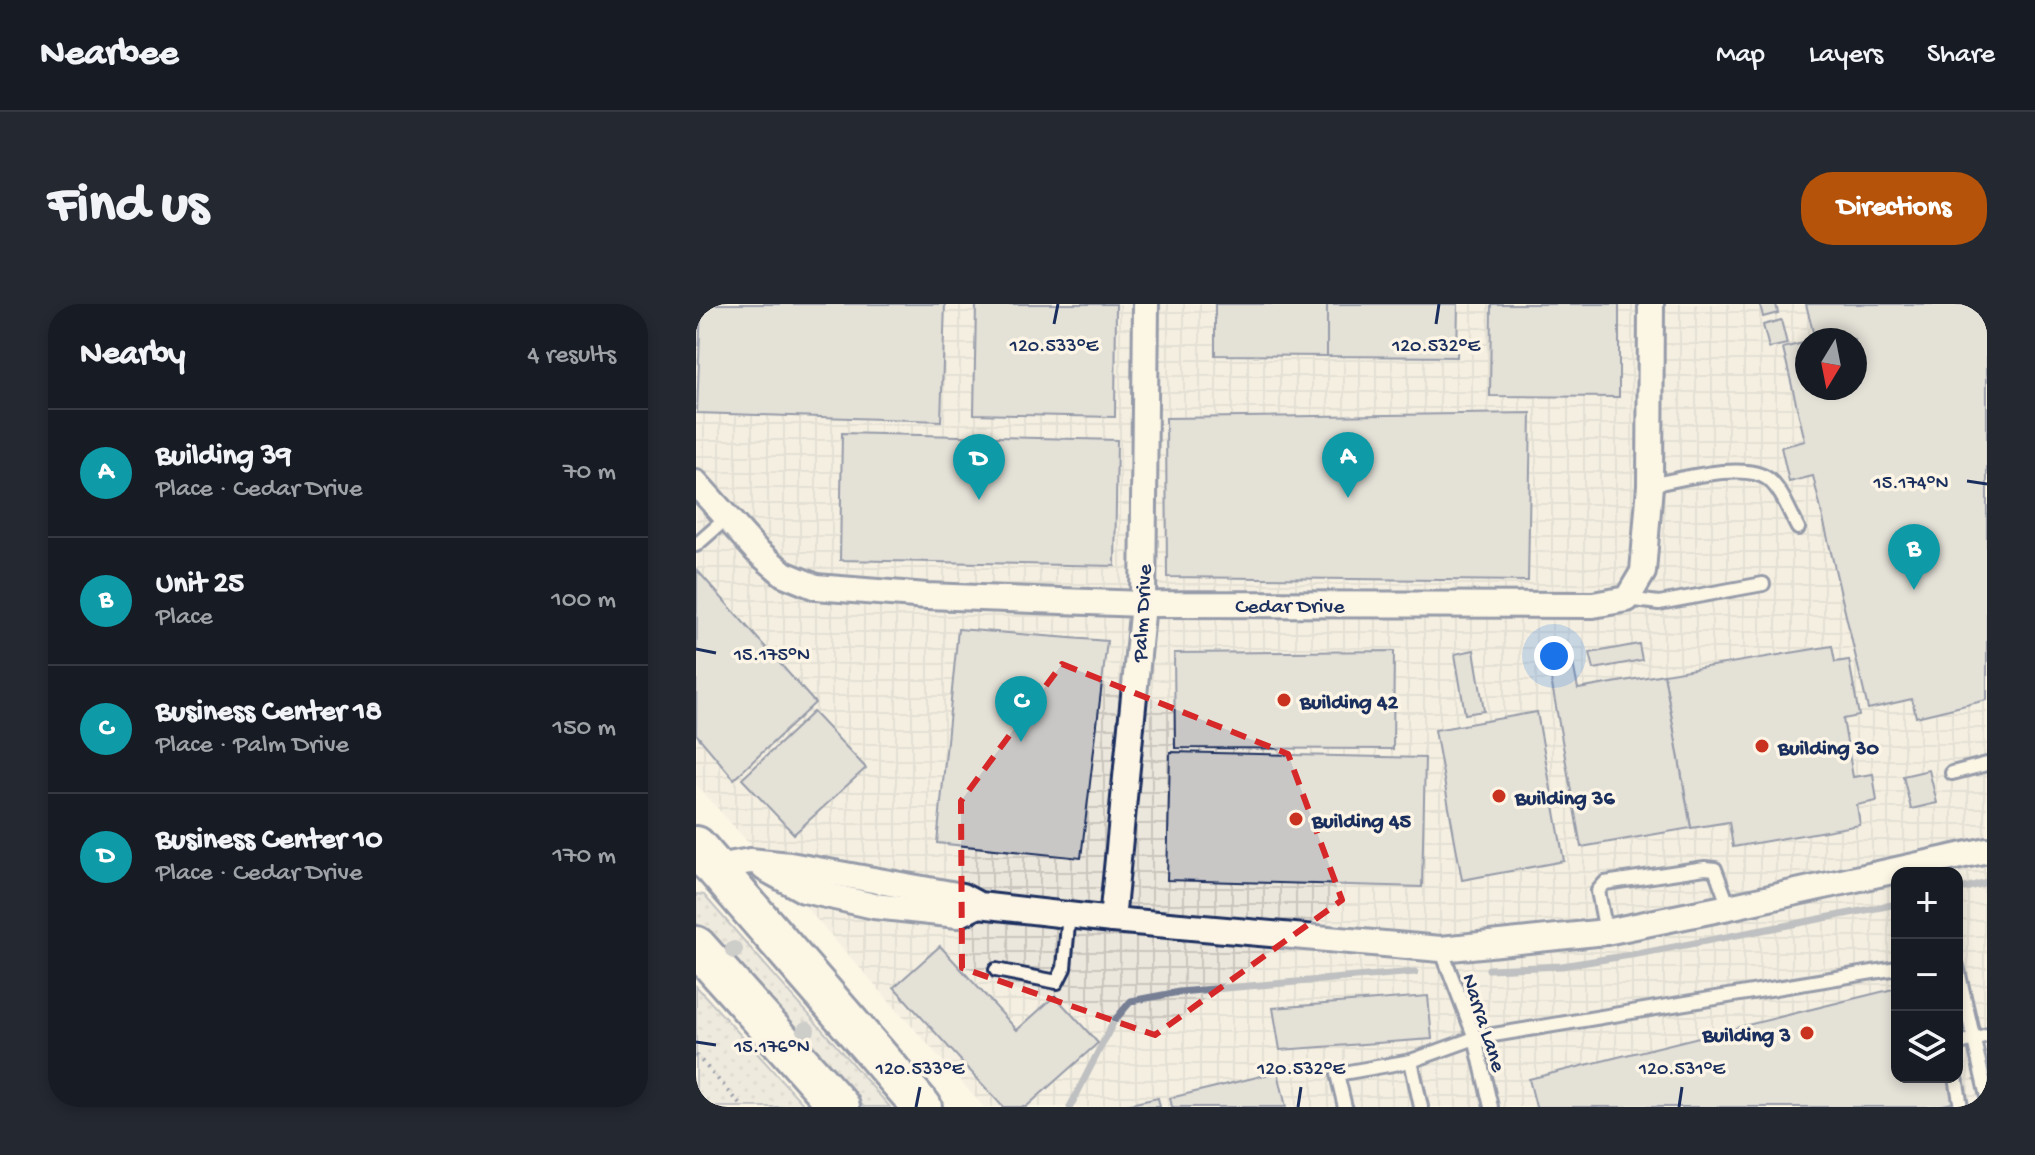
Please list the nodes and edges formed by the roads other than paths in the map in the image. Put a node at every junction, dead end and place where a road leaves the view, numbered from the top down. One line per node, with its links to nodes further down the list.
1 (1146, 304): 10 (street, Palm Drive)
2 (1651, 304): 4 (street)
3 (696, 483): 5 (street, Cedar Drive)
4 (1650, 485): 6 (lane); 9 (street)
5 (728, 517): 7 (lane); 10 (street, Cedar Drive)
6 (1798, 528)
7 (696, 545)
8 (1763, 584): 9 (lane)
9 (1627, 599): 10 (street, Cedar Drive)
10 (1143, 604): 19 (street, Palm Drive)
11 (1987, 764): 12 (lane)
12 (1952, 773)
13 (1987, 850): 15 (street)
14 (714, 861): 18 (street); 34 (main road)
15 (1938, 867)
16 (1891, 876): 17 (street)
17 (1729, 907): 20 (street); 20 (lane)
18 (1069, 914): 19 (street); 24 (lane)
19 (1112, 920): 22 (street)
20 (1606, 932): 22 (street)
21 (696, 946): 33 (main road)
22 (1441, 949): 27 (lane, Narra Lane)
23 (1891, 969): 27 (lane)
24 (996, 970)
25 (1963, 994): 28 (lane)
26 (1987, 1035): 28 (lane)
27 (1475, 1038): 30 (lane); 37 (lane, Narra Lane)
28 (1973, 1040): 29 (lane); 32 (lane)
29 (1963, 1042)
30 (1411, 1061): 35 (lane); 36 (lane)
31 (1957, 1083): 38 (lane)
32 (1987, 1097)
33 (840, 1107)
34 (922, 1107)
35 (1345, 1107)
36 (1421, 1107)
37 (1491, 1107)
38 (1961, 1107)

